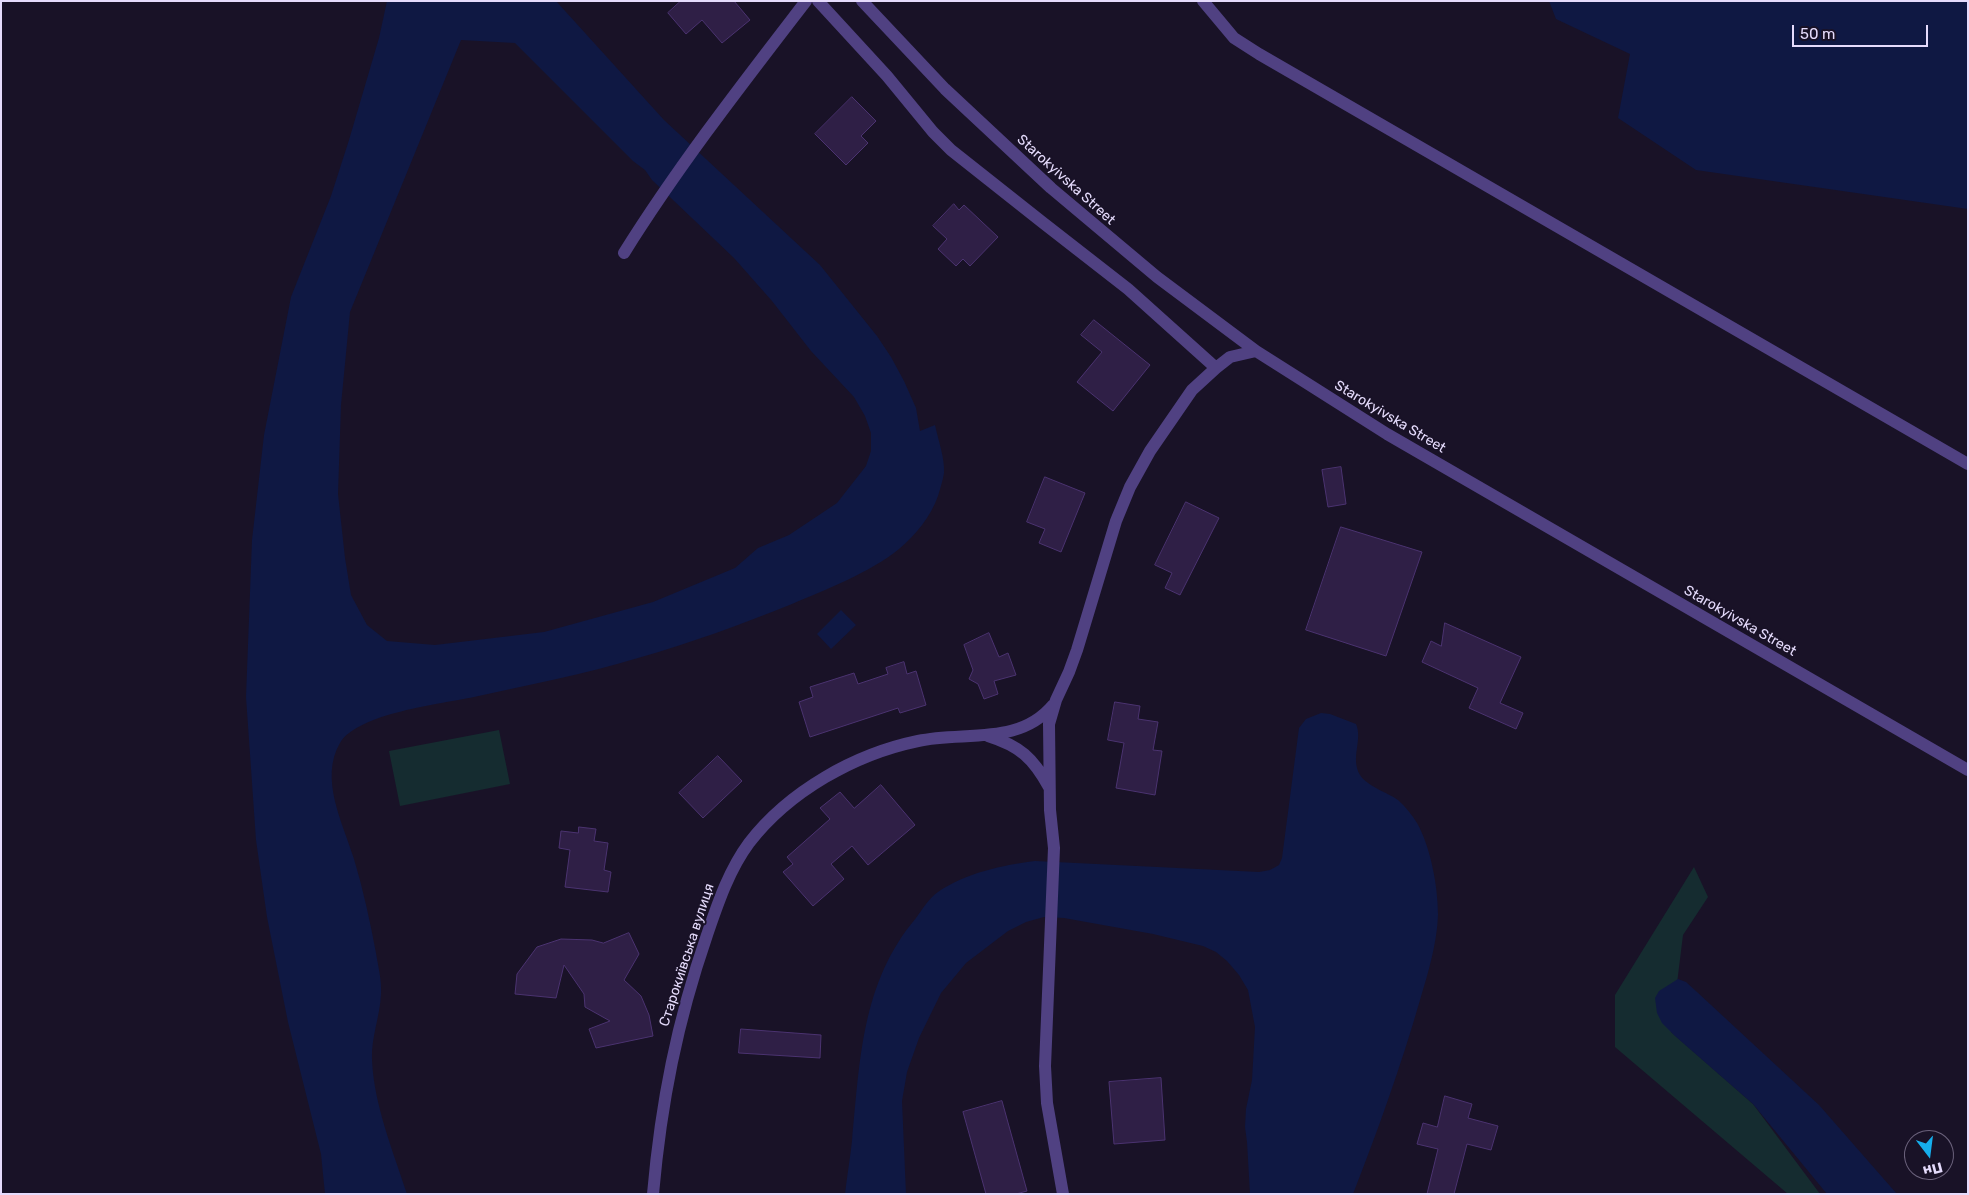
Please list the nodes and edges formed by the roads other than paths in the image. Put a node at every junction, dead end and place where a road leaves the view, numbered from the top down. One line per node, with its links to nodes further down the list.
1 (806, 1): 5 (street)
2 (818, 1): 7 (street)
3 (862, 1): 6 (street, Starokyivska Street)
4 (1203, 1): 8 (street)
5 (624, 253)
6 (1256, 352): 7 (street); 11 (street, Starokyivska Street)
7 (1216, 368): 9 (street)
8 (1968, 464)
9 (1069, 672): 10 (street, Старокиївська вулиця); 12 (street)
10 (985, 736): 12 (street); 13 (street, Старокиївська вулиця)
11 (1968, 770)
12 (1049, 787): 14 (street)
13 (653, 1194)
14 (1063, 1194)

